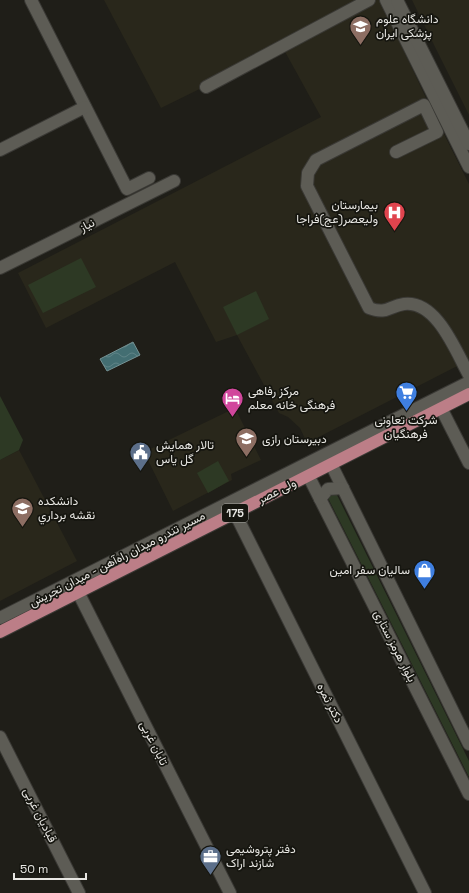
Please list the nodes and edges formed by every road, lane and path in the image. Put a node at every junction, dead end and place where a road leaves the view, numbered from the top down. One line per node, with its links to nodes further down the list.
1 (31, 0): 6 (street)
2 (369, 0): 5 (street)
3 (386, 0): 10 (street)
4 (397, 0): 7 (street)
5 (206, 87)
6 (85, 107): 8 (street); 11 (street)
7 (468, 141)
8 (0, 150)
9 (396, 152): 14 (street)
10 (469, 167)
11 (149, 178)
12 (174, 181): 13 (street, نیاز)
13 (0, 268)
14 (469, 375)
15 (469, 382): 25 (street, مسیر تندرو میدان راه‌آهن - میدان تجریش)
16 (469, 394): 17 (main road, ولی عصر / 175)
17 (441, 408): 18 (street); 19 (main road, ولی عصر / 175)
18 (469, 463)
19 (331, 464): 20 (main road, ولی عصر / 175); 21 (street, بلوار هرمز ستاری)
20 (308, 475): 22 (street, بلوار هرمز ستاری); 23 (main road, ولی عصر / 175)
21 (343, 488): 22 (street); 28 (street, بلوار هرمز ستاری)
22 (320, 499): 29 (street, بلوار هرمز ستاری)
23 (235, 513): 24 (main road, ولی عصر / 175); 32 (street, دکتر ثمره)
24 (78, 592): 26 (main road, ولی عصر / 175); 31 (street, تابان غربی)
25 (0, 618)
26 (0, 632)
27 (0, 738): 30 (street, قبادیان غربی)
28 (469, 744)
29 (469, 794)
30 (79, 893)
31 (230, 893)
32 (425, 893)

